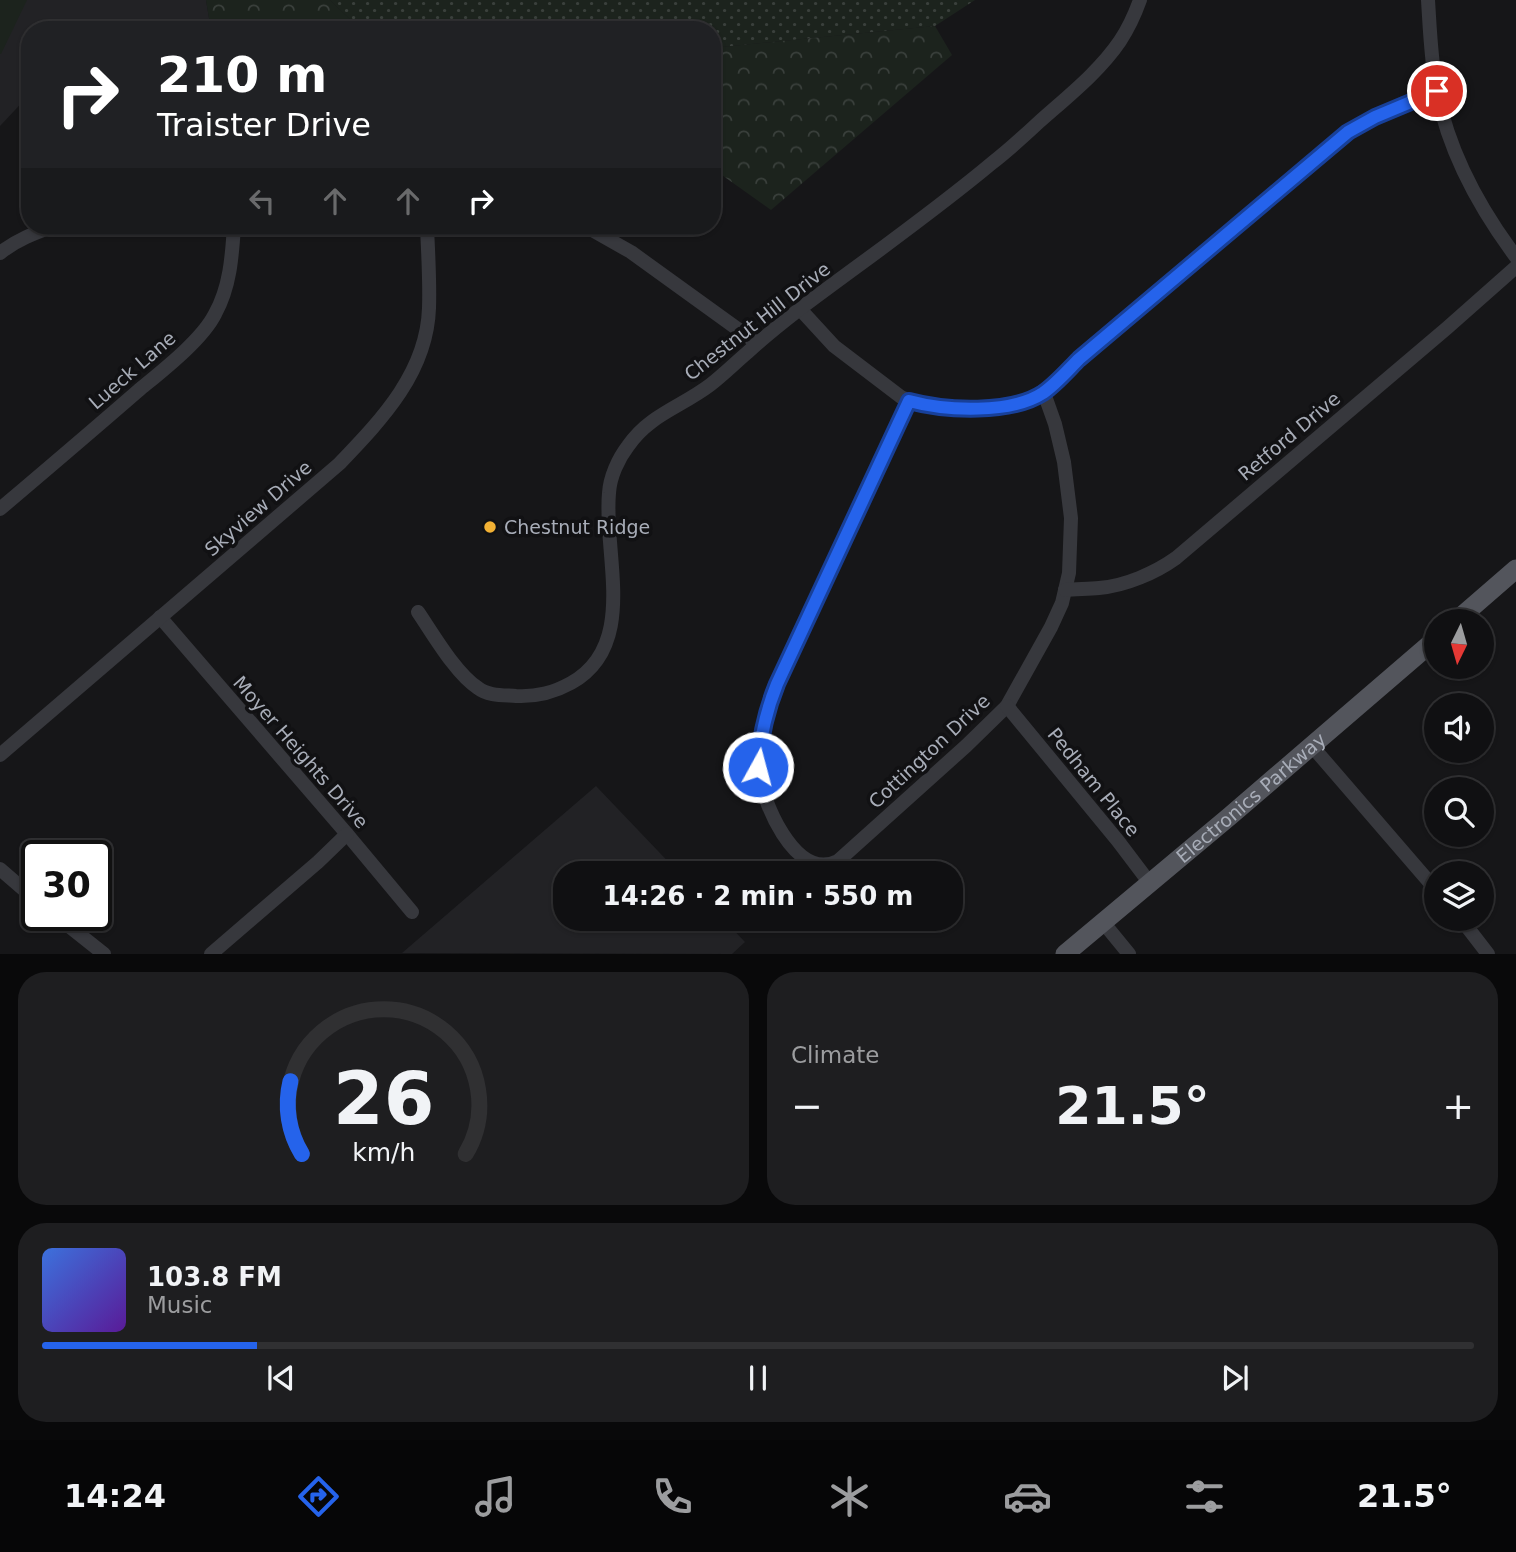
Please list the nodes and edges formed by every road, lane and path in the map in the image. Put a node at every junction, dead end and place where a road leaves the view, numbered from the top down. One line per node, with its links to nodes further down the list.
1 (1140, 0): 11 (street, Chestnut Hill Drive)
2 (1428, 0): 3 (street)
3 (1437, 91): 9 (street); 13 (street)
4 (32, 235): 8 (street)
5 (234, 235): 15 (street, Lueck Lane)
6 (428, 235): 20 (street, Skyview Drive)
7 (601, 235): 12 (street)
8 (0, 253)
9 (1516, 257)
10 (1516, 267): 17 (street, Retford Drive)
11 (800, 309): 12 (street, Chestnut Hill Drive); 14 (street)
12 (757, 343): 19 (street, Chestnut Hill Drive)
13 (1044, 393): 14 (street); 17 (street, Cottington Drive)
14 (909, 401): 22 (street, Cottington Drive)
15 (0, 509)
16 (1516, 569): 18 (main road)
17 (1065, 590): 22 (street, Cottington Drive)
18 (1471, 609)
19 (418, 612)
20 (160, 617): 24 (street, Skyview Drive); 25 (street, Moyer Heights Drive)
21 (1424, 649): 23 (main road, Electronics Parkway)
22 (1007, 706): 28 (street, Pedham Place)
23 (1311, 746): 27 (street); 28 (main road, Electronics Parkway)
24 (0, 755)
25 (347, 834): 30 (street, Moyer Heights Drive); 35 (street)
26 (0, 869): 29 (street)
27 (1424, 876)
28 (1149, 883): 31 (main road, Electronics Parkway)
29 (21, 887)
30 (412, 912)
31 (1102, 922): 36 (main road, Electronics Parkway); 37 (street)
32 (75, 931): 34 (street)
33 (1470, 931): 38 (street)
34 (104, 954)
35 (211, 954)
36 (1065, 954)
37 (1129, 954)
38 (1488, 954)

